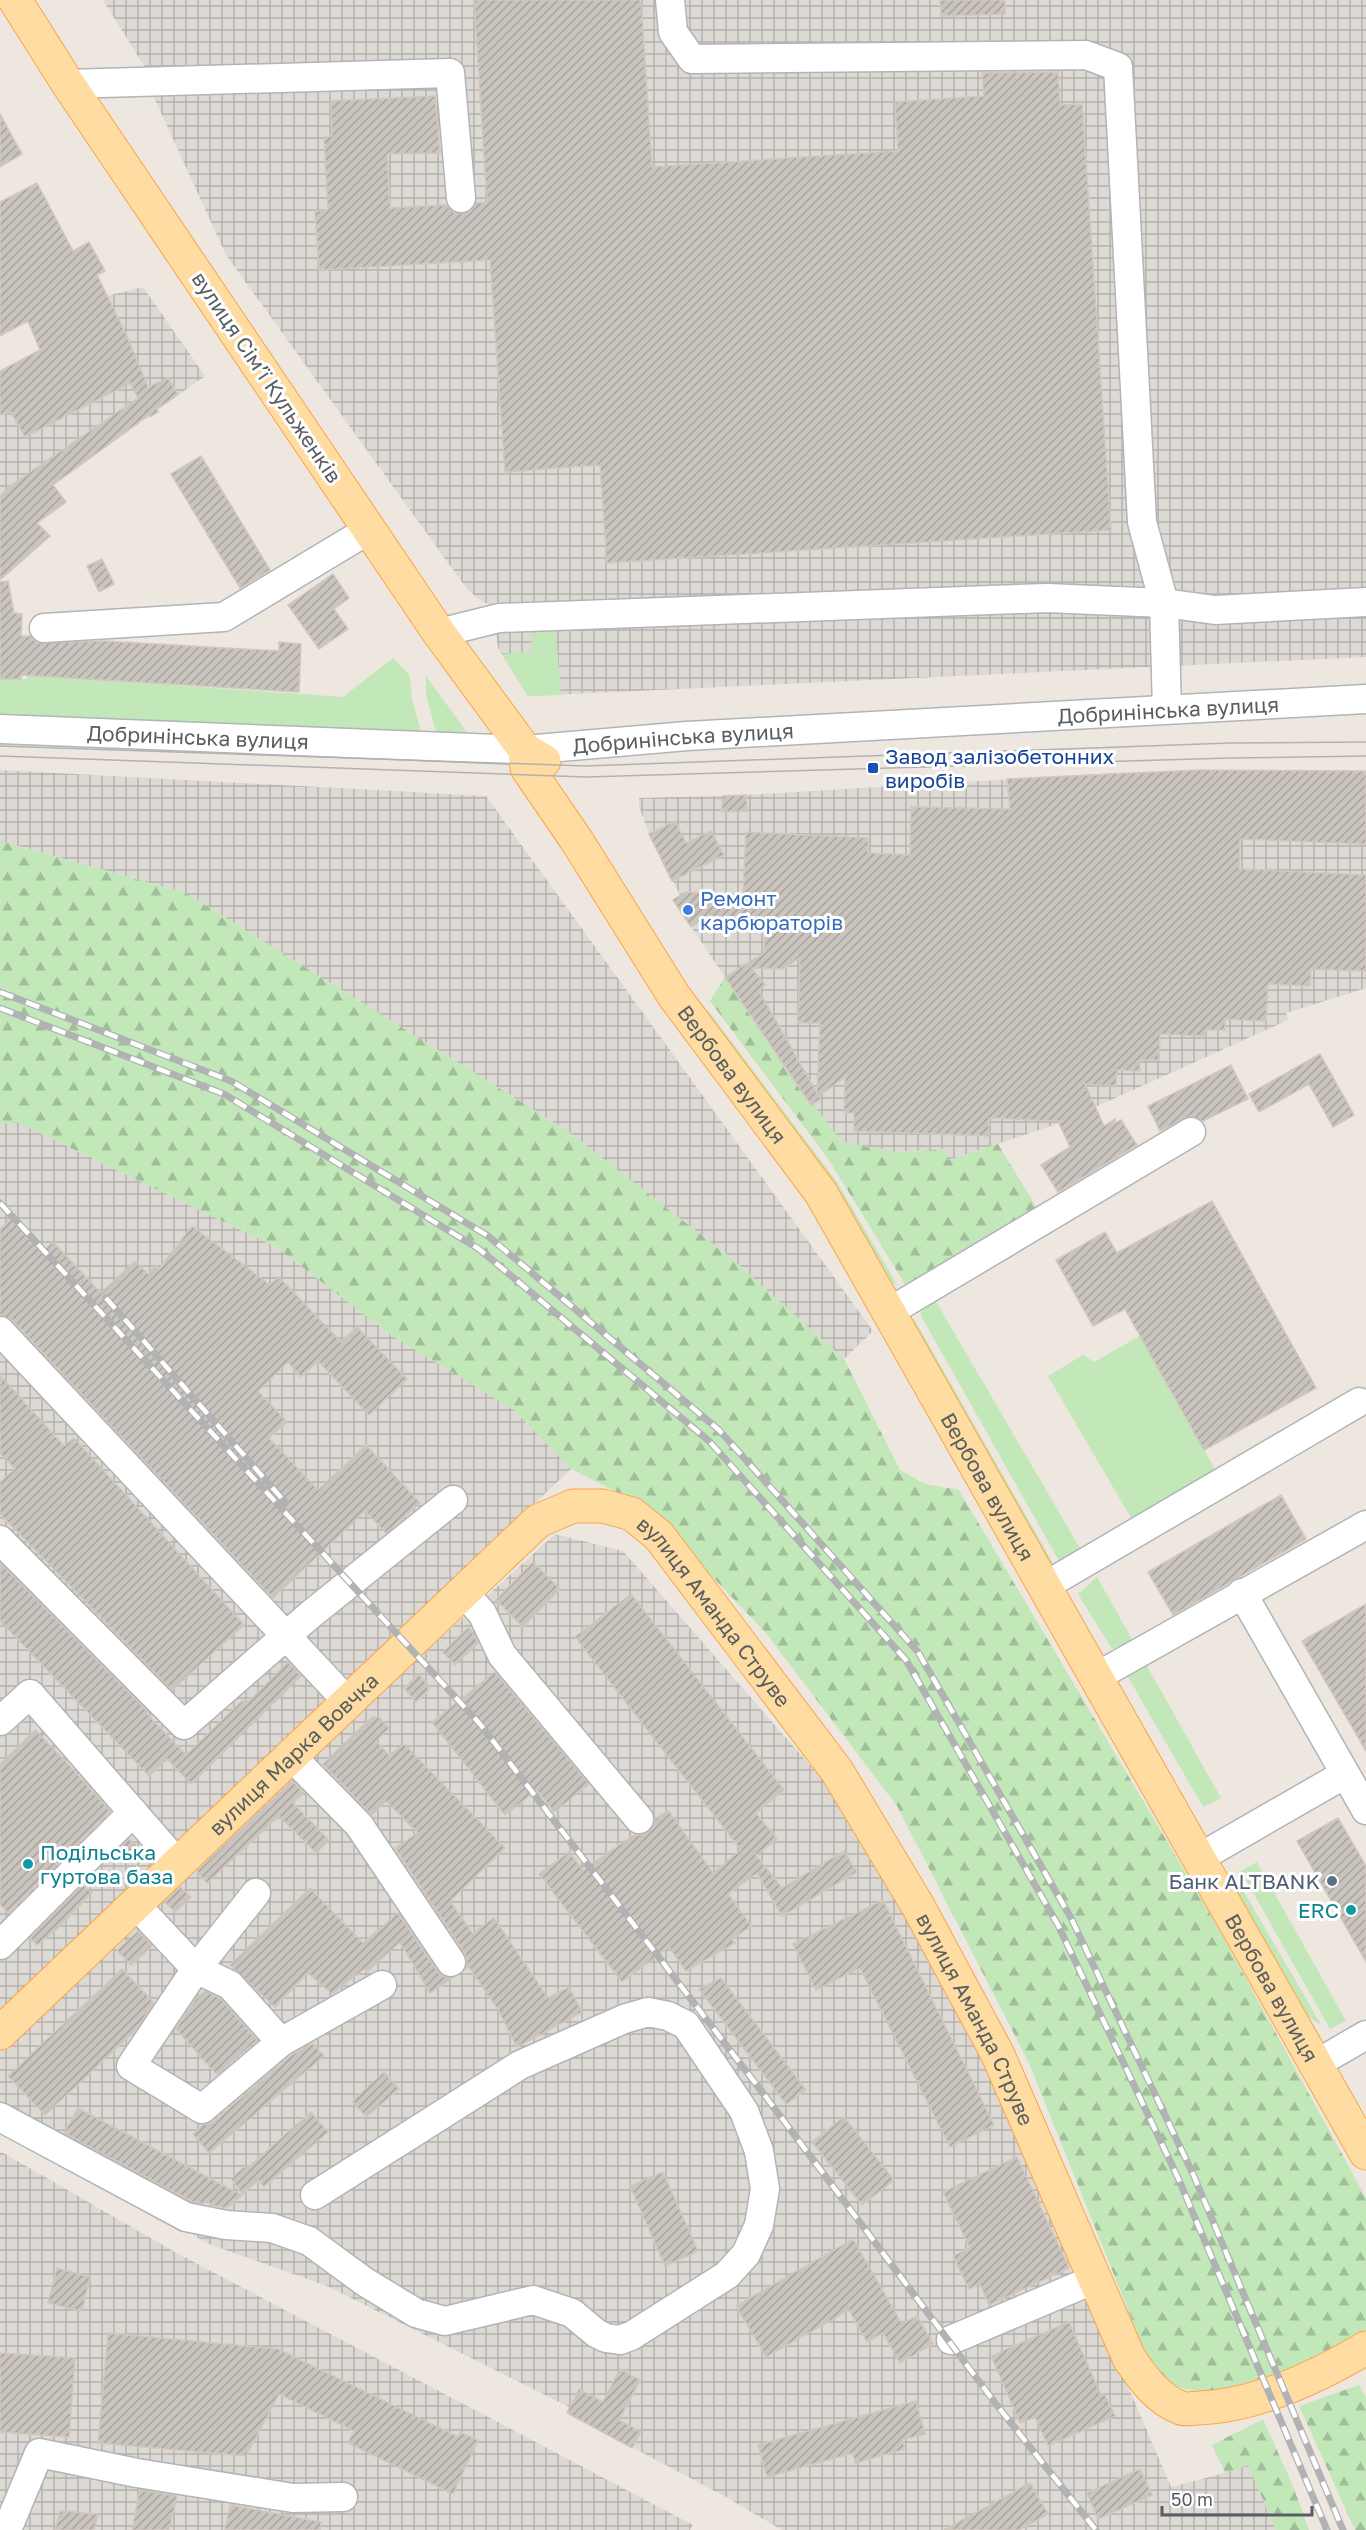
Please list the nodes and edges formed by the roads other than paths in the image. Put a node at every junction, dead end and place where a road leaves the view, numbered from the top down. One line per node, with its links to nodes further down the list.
1 (15, 0): 3 (main road, вулиця Сімʼї Кульженків)
2 (670, 0): 7 (street)
3 (68, 84): 4 (street); 5 (main road, вулиця Сімʼї Кульженків)
4 (461, 198)
5 (370, 529): 8 (street); 9 (main road, вулиця Сімʼї Кульженків)
6 (1366, 602): 7 (street)
7 (1164, 603): 9 (street); 11 (street)
8 (45, 628)
9 (439, 633): 13 (main road, вулиця Сімʼї Кульженків)
10 (1366, 699): 11 (street, Добринінська вулиця)
11 (1167, 709): 13 (street, Добринінська вулиця)
12 (0, 729): 13 (street, Добринінська вулиця)
13 (525, 750): 15 (main road, Вербова вулиця)
14 (1191, 1132): 15 (street)
15 (889, 1312): 22 (main road, Вербова вулиця)
16 (0, 1331): 25 (street)
17 (1359, 1402): 22 (street)
18 (453, 1500): 25 (street)
19 (603, 1506): 23 (main road, вулиця Марка Вовчка); 49 (main road, вулиця Аманда Струве)
20 (1366, 1525): 24 (street)
21 (0, 1540): 25 (street)
22 (1045, 1586): 26 (main road, Вербова вулиця)
23 (463, 1592): 27 (main road, вулиця Марка Вовчка); 33 (street)
24 (1242, 1593): 26 (street); 30 (street)
25 (286, 1636): 27 (street)
26 (1096, 1677): 34 (main road, Вербова вулиця)
27 (348, 1702): 29 (main road, вулиця Марка Вовчка)
28 (0, 1722): 32 (street)
29 (291, 1756): 35 (main road, вулиця Марка Вовчка); 39 (street)
30 (1345, 1774): 31 (street); 34 (street)
31 (1366, 1810)
32 (133, 1812): 35 (street); 38 (street)
33 (639, 1819)
34 (1199, 1858): 45 (main road, Вербова вулиця)
35 (178, 1864): 37 (main road, вулиця Марка Вовчка)
36 (256, 1893): 40 (street)
37 (135, 1904): 40 (street); 42 (main road, вулиця Марка Вовчка)
38 (0, 1945)
39 (451, 1962)
40 (196, 1969): 44 (street); 44 (street)
41 (382, 1985): 44 (street)
42 (0, 2033)
43 (1366, 2035): 45 (street)
44 (281, 2042)
45 (1316, 2064): 47 (main road, Вербова вулиця)
46 (0, 2117): 48 (street)
47 (1366, 2153)
48 (315, 2195)
49 (1095, 2279): 50 (street); 51 (main road, вулиця Аманда Струве)
50 (951, 2340)
51 (1366, 2348)
52 (343, 2497): 53 (street)
53 (7, 2530)

